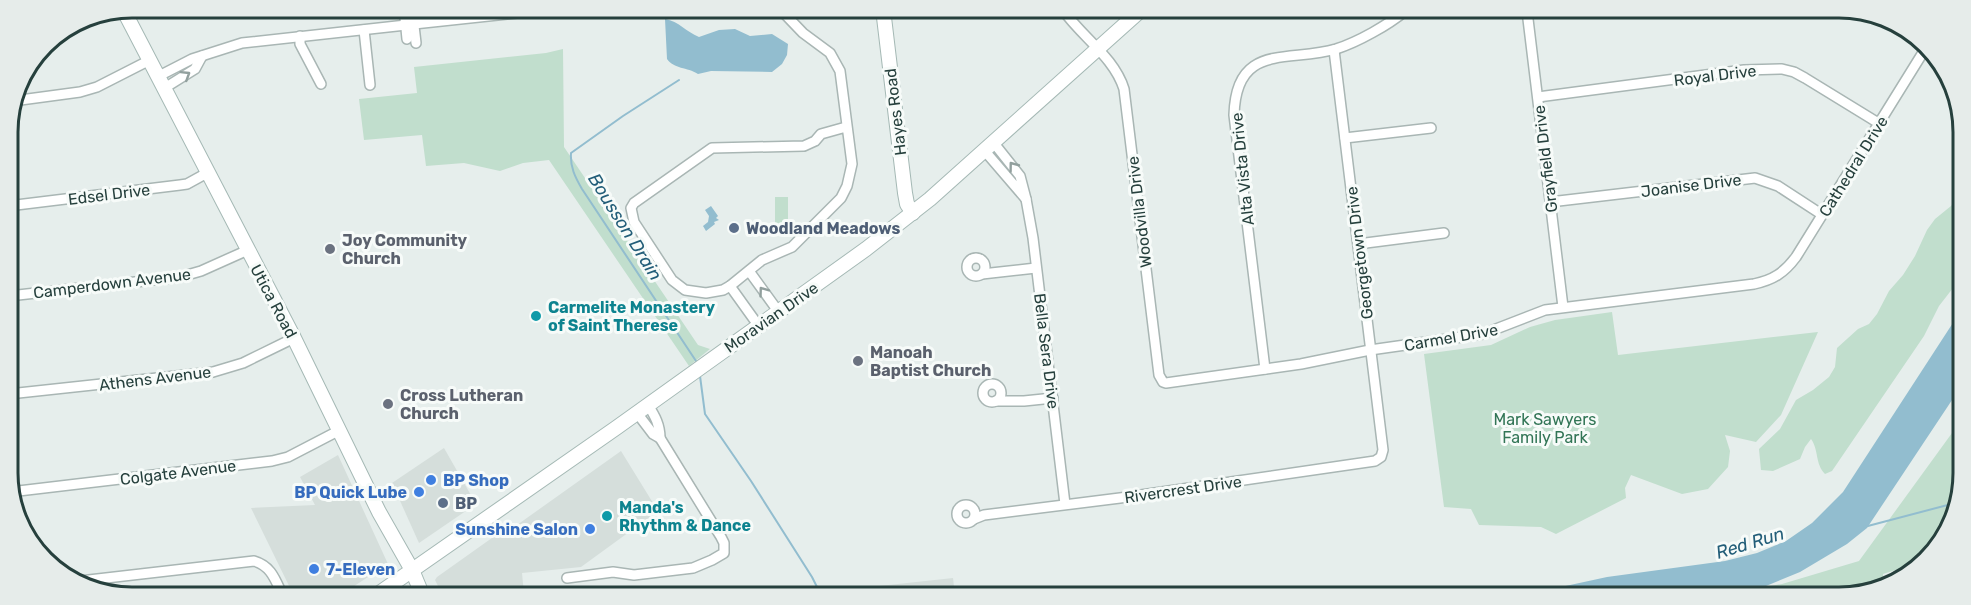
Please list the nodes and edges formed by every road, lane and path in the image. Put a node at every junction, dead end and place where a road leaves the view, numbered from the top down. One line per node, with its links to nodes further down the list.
1 (127, 18): 18 (street, Utica Road)
2 (408, 18): 11 (street)
3 (411, 18): 11 (street)
4 (461, 18): 11 (street)
5 (789, 18): 25 (street)
6 (884, 18): 32 (street, Hayes Road)
7 (1070, 18): 15 (street, Woodvilla Drive)
8 (1132, 18): 15 (street, Moravian Drive)
9 (1393, 18): 16 (street, Alta Vista Drive)
10 (1528, 18): 22 (street, Grayfield Drive)
11 (410, 25): 12 (street); 14 (street)
12 (364, 30): 13 (street); 21 (street)
13 (300, 36): 19 (street); 20 (street)
14 (412, 41)
15 (1098, 49): 28 (street, Moravian Drive); 49 (street, Woodvilla Drive)
16 (1334, 50): 27 (street, Georgetown Drive); 48 (street, Alta Vista Drive)
17 (1922, 54): 24 (street, Cathedral Drive)
18 (148, 61): 19 (street, Utica Road); 23 (street)
19 (160, 83): 29 (street, Utica Road)
20 (321, 84)
21 (370, 85)
22 (1538, 97): 24 (street, Royal Drive); 30 (street, Grayfield Drive)
23 (23, 100)
24 (1880, 124): 33 (street, Cathedral Drive)
25 (846, 127): 38 (street); 41 (street)
26 (1431, 128): 27 (street)
27 (1345, 138): 35 (street, Georgetown Drive)
28 (989, 146): 32 (street, Moravian Drive); 37 (street, Bella Sera Drive)
29 (207, 173): 31 (street, Edsel Drive); 36 (street, Utica Road)
30 (1551, 202): 33 (street, Joanise Drive); 43 (street, Grayfield Drive)
31 (18, 205)
32 (913, 213): 44 (street, Moravian Drive)
33 (1821, 214): 40 (street, Cathedral Drive)
34 (1444, 233): 35 (street)
35 (1358, 244): 47 (street, Georgetown Drive)
36 (248, 250): 42 (street, Camperdown Avenue); 46 (street, Utica Road)
37 (1036, 268): 39 (street); 52 (street, Bella Sera Drive)
38 (749, 271): 41 (street); 44 (street, one-way to 38)
39 (986, 271)
40 (1772, 279): 43 (street, Carmel Drive)
41 (730, 286): 45 (street)
42 (18, 295)
43 (1563, 308): 47 (street, Carmel Drive)
44 (778, 311): 45 (street, Moravian Drive)
45 (759, 325): 55 (street, Moravian Drive)
46 (294, 338): 51 (street, Athens Avenue); 56 (street, Utica Road)
47 (1370, 350): 48 (street, Carmel Drive); 57 (street, Georgetown Drive)
48 (1265, 369): 49 (street, Carmel Drive)
49 (1163, 382)
50 (1001, 391): 53 (street); 53 (street); 54 (street)
51 (18, 393)
52 (1053, 398): 54 (street); 59 (street, Bella Sera Drive)
53 (995, 401): 54 (street)
54 (1007, 401)
55 (642, 409): 61 (street, Moravian Drive); 62 (street)
56 (340, 430): 58 (street, Colgate Avenue); 61 (street, Utica Road)
57 (1382, 457): 59 (street, Rivercrest Drive)
58 (19, 491)
59 (1065, 504): 60 (street, Rivercrest Drive)
60 (977, 514)
61 (412, 570): 65 (street, Moravian Drive); 66 (street, Utica Road)
62 (567, 578)
63 (92, 580): 64 (street)
64 (278, 587)
65 (388, 587)
66 (419, 587)

